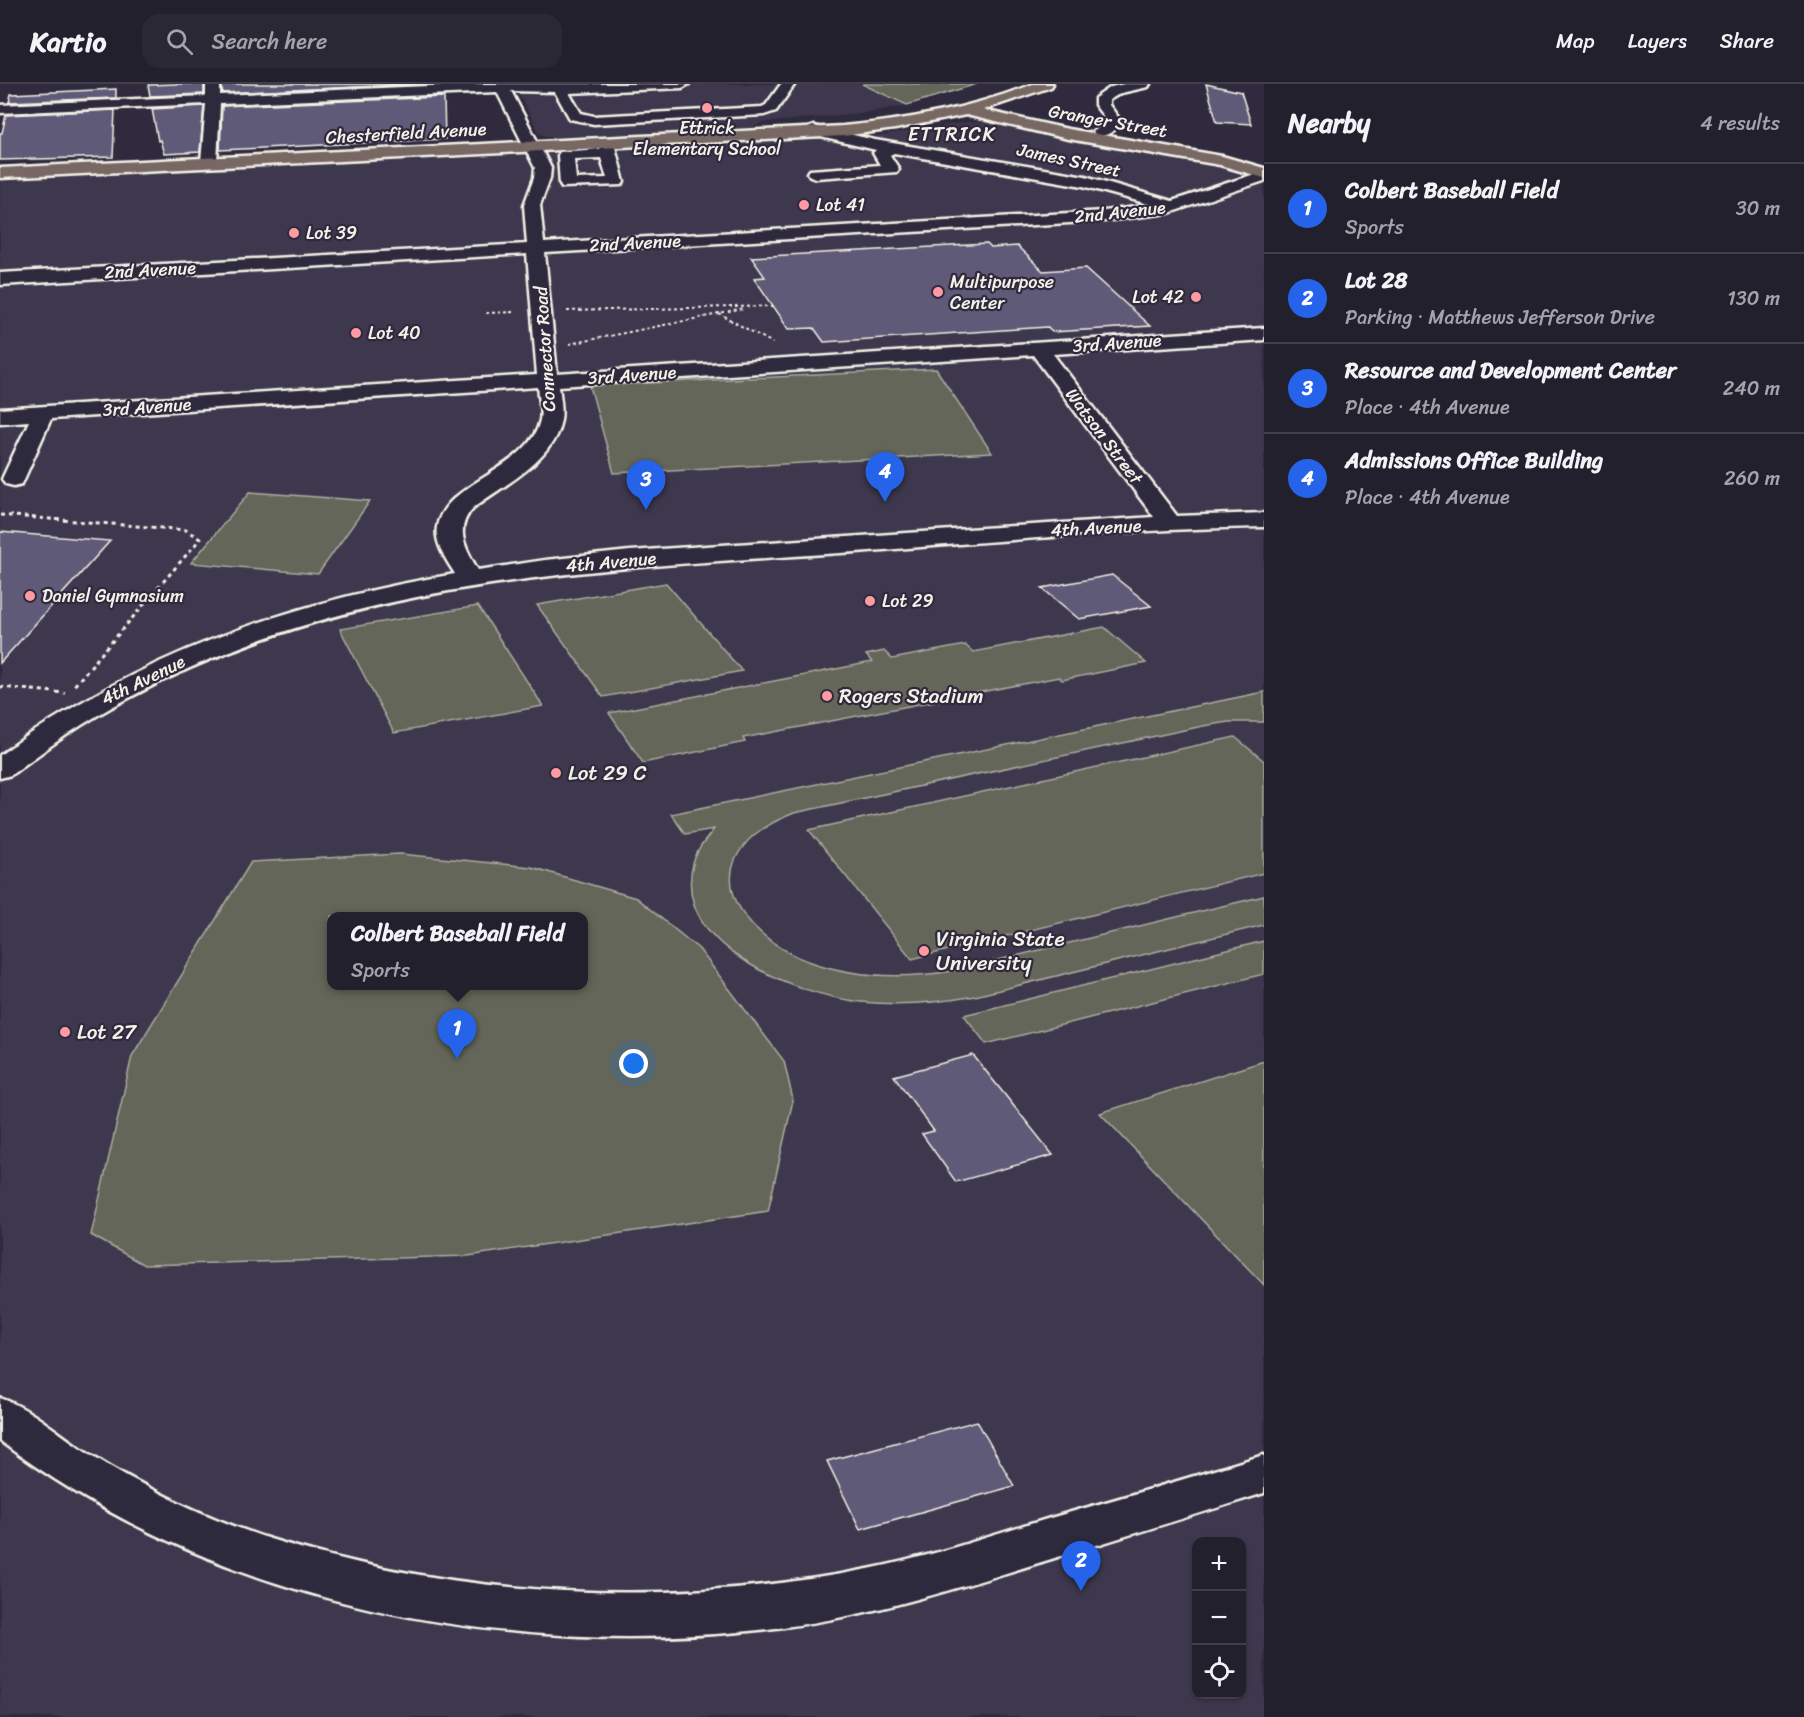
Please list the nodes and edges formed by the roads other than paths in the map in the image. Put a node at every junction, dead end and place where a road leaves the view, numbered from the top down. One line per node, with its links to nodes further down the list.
1 (681, 84): 6 (street)
2 (788, 84): 6 (street)
3 (1046, 84): 7 (main road)
4 (1143, 84): 13 (street)
5 (501, 86): 6 (street); 8 (street); 14 (street, Connector Road)
6 (559, 87)
7 (1014, 90): 9 (main road); 9 (main road); 11 (main road)
8 (213, 92): 10 (street); 17 (street)
9 (962, 107): 11 (main road, Granger Street); 12 (main road, Chesterfield Avenue); 12 (main road, Chesterfield Avenue); 21 (main road, Granger Street)
10 (0, 110)
11 (1028, 119): 13 (main road, Granger Street)
12 (813, 131): 15 (main road, Chesterfield Avenue); 16 (street, James Street)
13 (1101, 132): 18 (main road, Granger Street)
14 (533, 147): 15 (main road, Chesterfield Avenue); 17 (main road, Chesterfield Avenue); 23 (street, Connector Road)
15 (607, 148): 15 (street)
16 (892, 148): 20 (street); 22 (street, James Street)
17 (209, 162): 19 (main road, Chesterfield Avenue)
18 (1264, 162)
19 (0, 173)
20 (816, 173)
21 (1264, 174): 22 (street, 2nd Avenue)
22 (1174, 206): 23 (street, 2nd Avenue)
23 (536, 249): 24 (street, 2nd Avenue); 27 (street, Connector Road)
24 (0, 279)
25 (1264, 334): 26 (street, 3rd Avenue)
26 (1038, 348): 27 (street, 3rd Avenue); 32 (street, Watson Street)
27 (549, 381): 28 (street, 3rd Avenue); 33 (street, Connector Road)
28 (43, 413): 29 (street, 3rd Avenue); 30 (street)
29 (0, 416)
30 (14, 479)
31 (1264, 520): 32 (street, 4th Avenue)
32 (1171, 524): 33 (street, 4th Avenue)
33 (471, 579): 34 (street, 4th Avenue)
34 (0, 769)
35 (0, 1416): 36 (street)
36 (1264, 1474)

